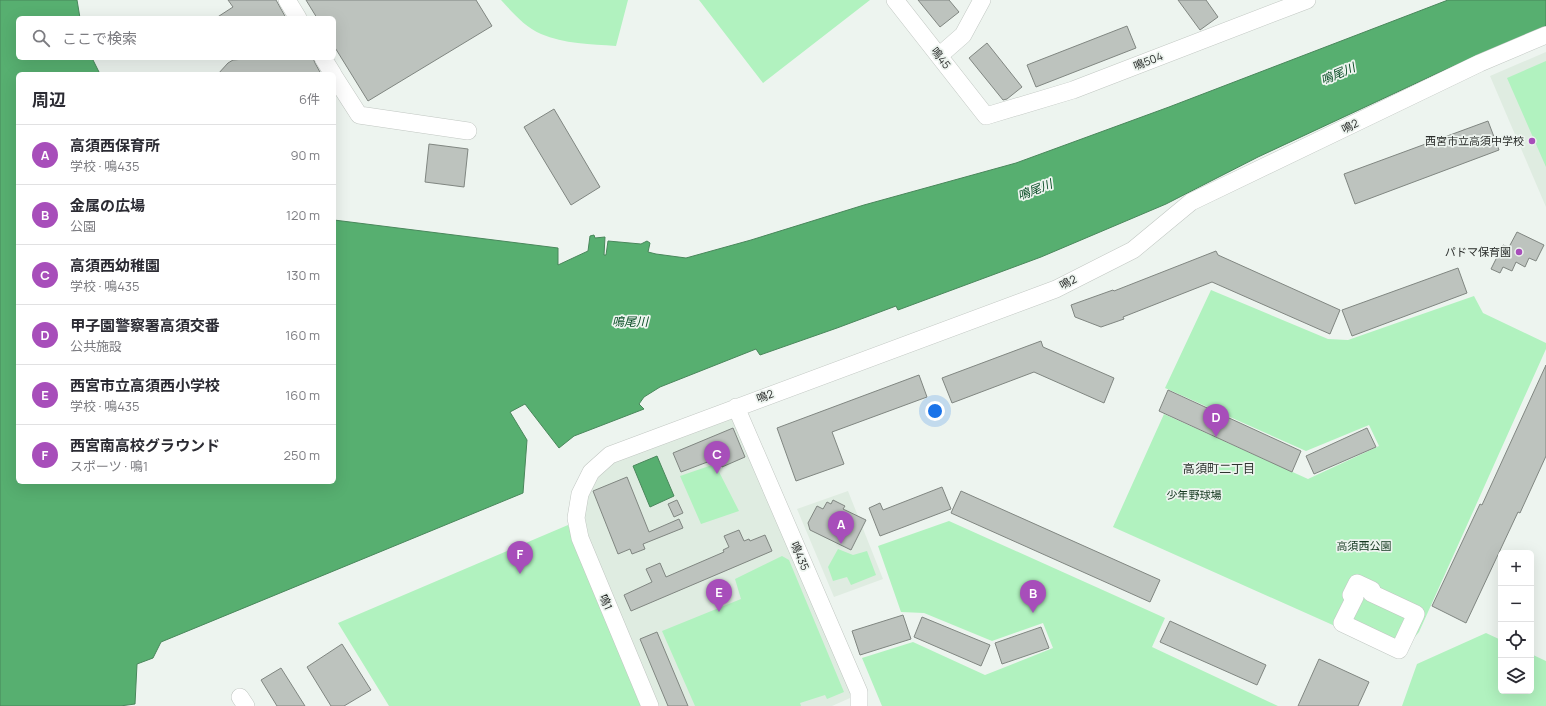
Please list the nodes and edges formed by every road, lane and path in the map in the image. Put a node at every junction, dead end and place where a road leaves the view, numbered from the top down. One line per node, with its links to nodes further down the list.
1 (287, 0): 5 (street)
2 (895, 0): 7 (street, 鳴45)
3 (982, 0): 7 (street)
4 (1307, 0): 11 (street, 鳴504)
5 (297, 16)
6 (1546, 35): 13 (street, 鳴2)
7 (939, 56): 11 (street, 鳴45)
8 (324, 60): 9 (street)
9 (331, 72)
10 (336, 80): 12 (street)
11 (986, 116)
12 (468, 131)
13 (736, 407): 14 (street, 鳴2); 17 (street, 鳴435)
14 (580, 494): 16 (street, 鳴1)
15 (1357, 584): 15 (street)
16 (650, 706)
17 (859, 706)

